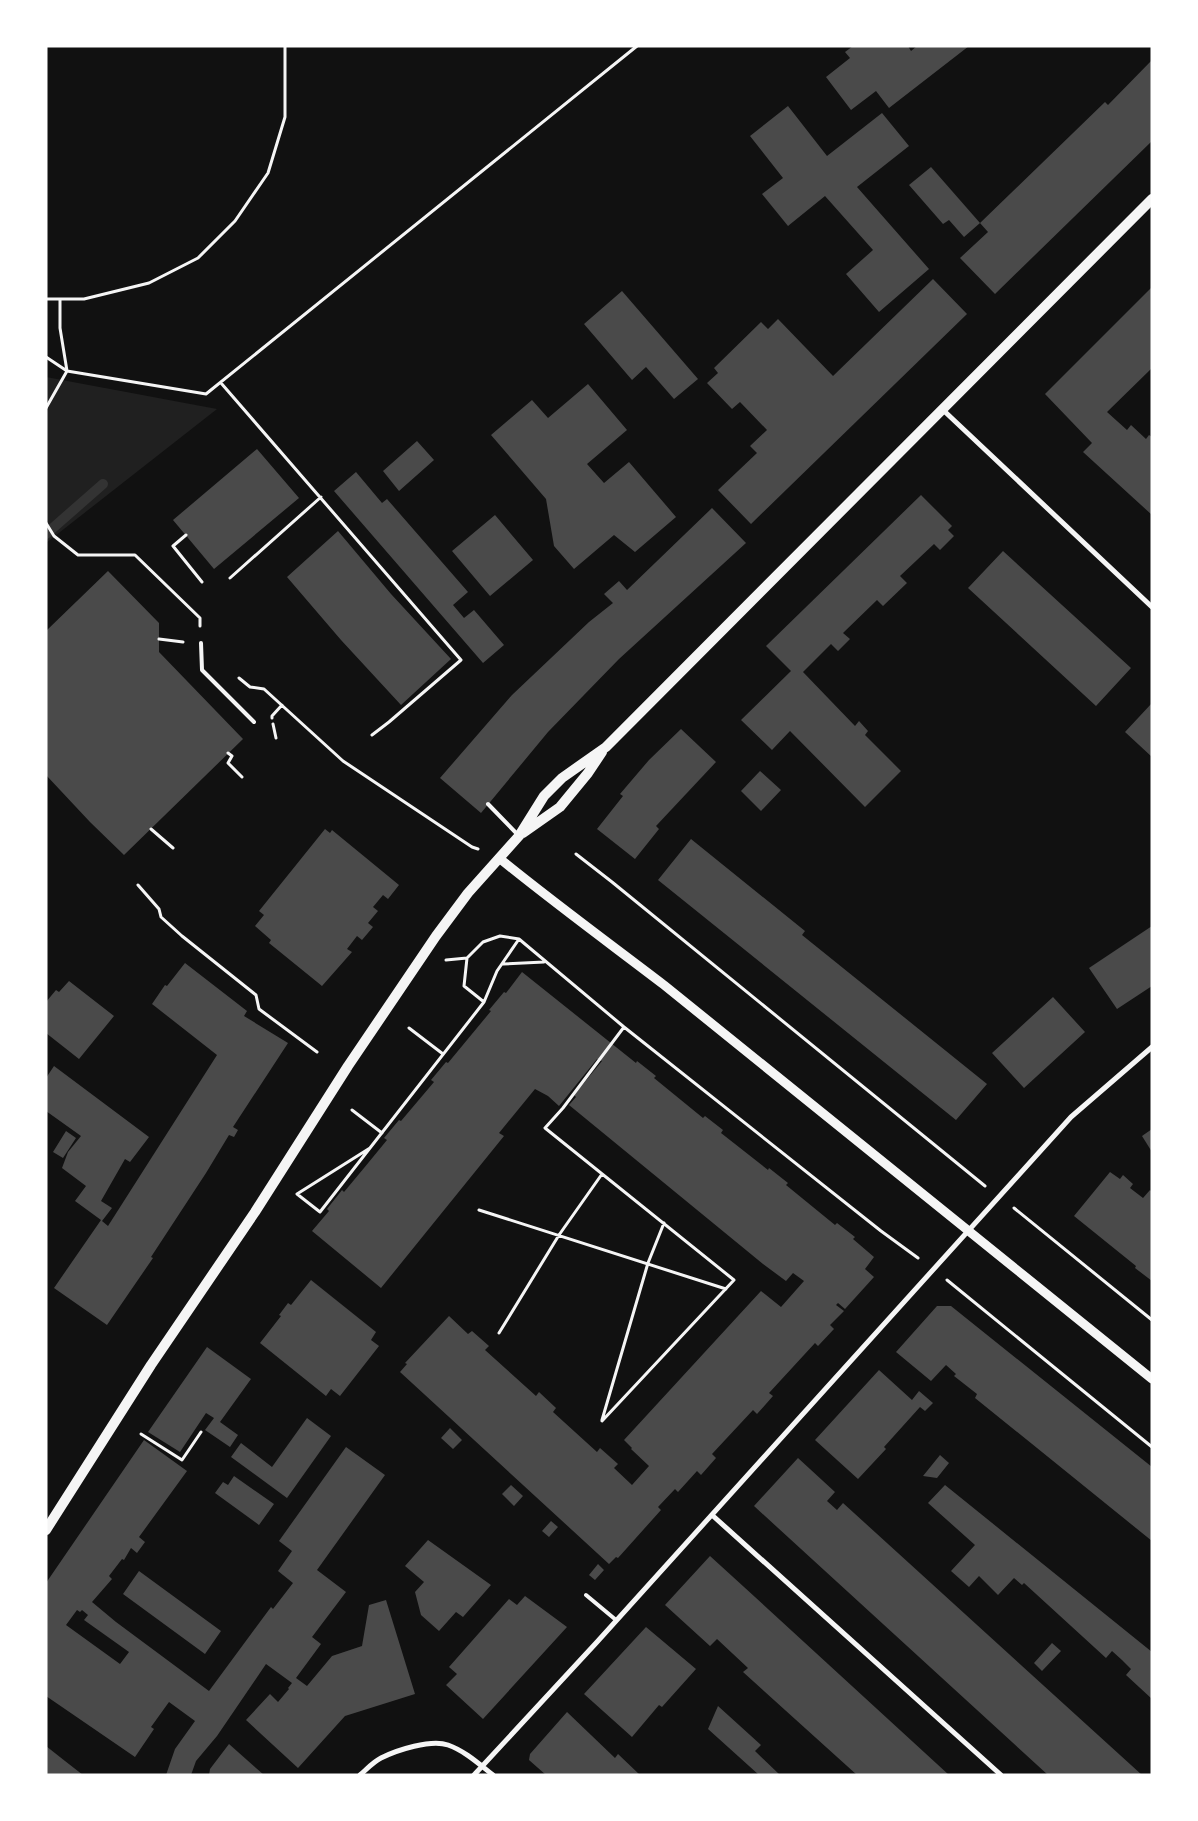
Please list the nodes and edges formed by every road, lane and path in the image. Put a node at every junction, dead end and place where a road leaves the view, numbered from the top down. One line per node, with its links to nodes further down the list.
1 (285, 46): 5 (path)
2 (637, 46): 8 (path)
3 (1152, 199): 10 (main road)
4 (46, 299): 5 (path)
5 (60, 299): 7 (path)
6 (46, 357): 7 (path)
7 (67, 371): 8 (path); 9 (path)
8 (221, 383): 11 (path)
9 (46, 408)
10 (942, 409): 16 (street); 24 (main road)
11 (321, 497): 14 (path); 22 (path)
12 (47, 524): 18 (path)
13 (186, 535): 15 (path)
14 (230, 578)
15 (202, 582)
16 (1152, 607)
17 (159, 640): 18 (path)
18 (201, 643): 21 (lane)
19 (236, 675): 20 (path)
20 (282, 705): 23 (path); 30 (path)
21 (254, 722)
22 (372, 734)
23 (276, 738)
24 (606, 747): 29 (main road); 29 (main road)
25 (228, 753): 26 (path)
26 (242, 776)
27 (488, 804): 29 (lane)
28 (151, 829): 31 (path)
29 (518, 836): 33 (main road)
30 (472, 847)
31 (173, 848)
32 (576, 854): 50 (path)
33 (499, 858): 54 (street); 67 (main road)
34 (138, 885): 44 (path)
35 (519, 939): 36 (path); 38 (path); 39 (path)
36 (467, 958): 37 (path); 40 (path)
37 (456, 959)
38 (545, 962): 39 (path); 41 (path)
39 (502, 964): 40 (path)
40 (484, 1002): 45 (path)
41 (624, 1027): 49 (path); 56 (path)
42 (409, 1028): 45 (path)
43 (1152, 1047): 54 (street)
44 (317, 1052)
45 (443, 1054): 47 (path)
46 (352, 1110): 47 (path)
47 (382, 1133): 48 (path)
48 (370, 1148): 48 (path)
49 (602, 1174): 53 (path); 55 (path)
50 (983, 1185)
51 (1013, 1208): 60 (path)
52 (479, 1210): 55 (path)
53 (664, 1223): 57 (path); 59 (path)
54 (967, 1231): 62 (street); 66 (street)
55 (559, 1235): 57 (path); 61 (path)
56 (918, 1258)
57 (648, 1263): 59 (path); 59 (path)
58 (947, 1280): 65 (path)
59 (726, 1289)
60 (1152, 1320)
61 (499, 1333)
62 (1152, 1379)
63 (200, 1432): 64 (path)
64 (142, 1434)
65 (1152, 1447)
66 (712, 1515): 69 (street); 74 (street)
67 (46, 1530)
68 (586, 1595): 69 (lane)
69 (616, 1620): 70 (street)
70 (482, 1766): 71 (street); 72 (street); 73 (street)
71 (360, 1775)
72 (474, 1775)
73 (494, 1775)
74 (1001, 1775)

